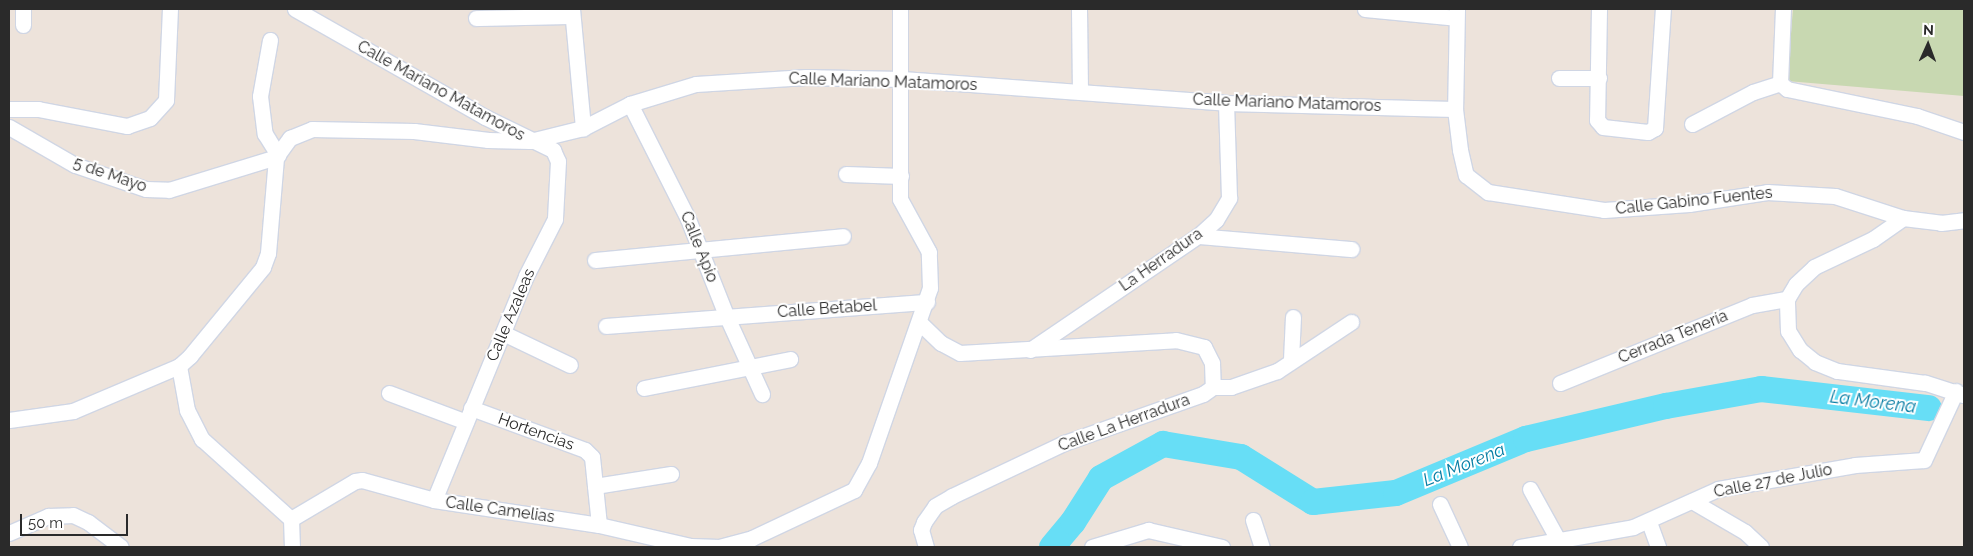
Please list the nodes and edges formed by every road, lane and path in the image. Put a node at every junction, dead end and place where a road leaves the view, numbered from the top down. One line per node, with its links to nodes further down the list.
1 (23, 9): 13 (street)
2 (170, 9): 22 (street)
3 (295, 9): 28 (street, Calle Mariano Matamoros)
4 (900, 9): 17 (street, Calle Camelias)
5 (1079, 9): 19 (street)
6 (1364, 9): 11 (street)
7 (1599, 9): 16 (street)
8 (1662, 9): 16 (street)
9 (1783, 9): 18 (street)
10 (572, 12): 12 (street); 26 (street)
11 (1457, 13): 23 (street, Calle Gabino Fuentes)
12 (476, 18)
13 (23, 24)
14 (270, 40): 29 (street)
15 (1559, 78): 16 (street)
16 (1599, 78)
17 (902, 79): 19 (street, Calle Mariano Matamoros); 21 (street, Calle Mariano Matamoros); 31 (street, Calle Camelias)
18 (1780, 83): 24 (street); 27 (street)
19 (1080, 92): 20 (street, Calle Mariano Matamoros)
20 (1226, 103): 23 (street, Calle Mariano Matamoros); 35 (street, La Herradura)
21 (630, 104): 26 (street, Calle Mariano Matamoros); 36 (street, Calle Apio)
22 (9, 109)
23 (1455, 109): 32 (street, Calle Gabino Fuentes)
24 (1692, 124)
25 (9, 127): 29 (street, 5 de Mayo)
26 (583, 128): 28 (street, Calle Mariano Matamoros)
27 (1964, 132)
28 (530, 141): 29 (street); 46 (street, Calle Azaleas)
29 (277, 156): 52 (street)
30 (846, 174): 31 (street)
31 (901, 176): 40 (street, Calle Camelias)
32 (1903, 218): 33 (street, Calle Gabino Fuentes); 39 (street)
33 (1964, 220)
34 (843, 236): 36 (street)
35 (1198, 236): 37 (street); 47 (street, La Herradura)
36 (701, 249): 38 (street); 41 (street, Calle Apio)
37 (1351, 249)
38 (595, 260)
39 (1787, 299): 53 (street, Cerrada Tenería); 57 (street)
40 (927, 302): 41 (street, Calle Betabel); 44 (street, Calle Camelias)
41 (726, 315): 45 (street, Calle Betabel); 51 (street, Calle Apio)
42 (1293, 317): 49 (street)
43 (1351, 322): 49 (street, Calle La Herradura)
44 (920, 323): 47 (street); 75 (street, Calle Camelias)
45 (606, 326)
46 (503, 333): 50 (street); 59 (street, Calle Azaleas)
47 (1030, 350): 54 (street)
48 (790, 359): 51 (street)
49 (1291, 360): 54 (street, Calle La Herradura)
50 (570, 365)
51 (750, 365): 55 (street); 58 (street, Calle Apio)
52 (180, 366): 60 (street); 67 (street)
53 (1560, 383)
54 (1213, 387): 76 (street, Calle La Herradura)
55 (644, 388)
56 (389, 393): 59 (street, Hortencias)
57 (1960, 393): 65 (street, Calle 27 de Julio)
58 (762, 394)
59 (469, 415): 62 (street, Hortencias); 64 (street, Calle Azaleas)
60 (9, 420)
61 (671, 474): 62 (street)
62 (595, 486): 70 (street, Hortencias)
63 (1530, 489): 72 (street)
64 (434, 500): 67 (street, Calle Camelias); 70 (street, Calle Camelias)
65 (1692, 501): 69 (street, Calle 27 de Julio); 83 (street)
66 (1440, 504): 80 (street)
67 (291, 519): 74 (street)
68 (1254, 520): 79 (street)
69 (1649, 522): 72 (street, Calle 27 de Julio); 82 (street)
70 (599, 524): 75 (street, Calle Camelias)
71 (9, 533): 73 (street)
72 (1561, 544): 81 (street, Calle 27 de Julio)
73 (121, 547)
74 (292, 547)
75 (718, 547)
76 (926, 547)
77 (1092, 547): 78 (street)
78 (1222, 547)
79 (1262, 547)
80 (1460, 547)
81 (1520, 547)
82 (1658, 547)
83 (1761, 547)

